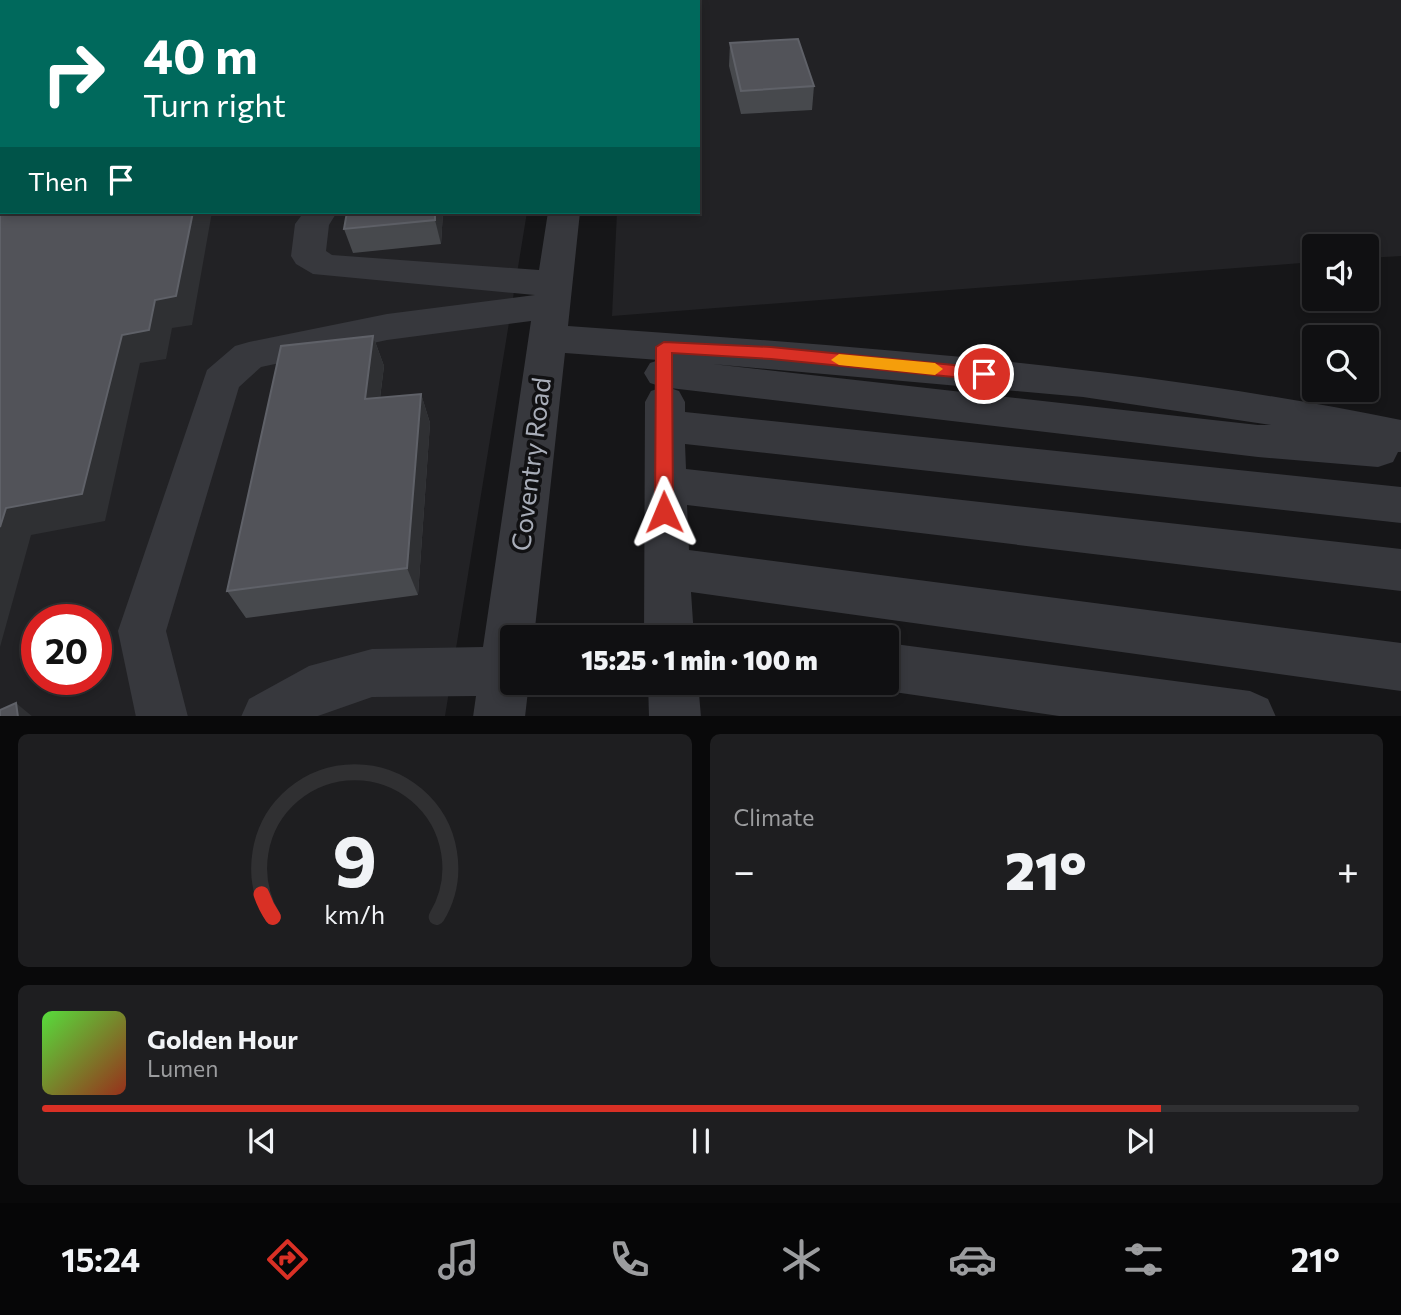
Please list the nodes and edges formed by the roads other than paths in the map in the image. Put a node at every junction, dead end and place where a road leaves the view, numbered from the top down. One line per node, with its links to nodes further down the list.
1 (319, 214): 3 (street)
2 (564, 214): 3 (street, Coventry Road)
3 (550, 309): 4 (street); 12 (street, Coventry Road); 18 (street)
4 (664, 360): 5 (street); 6 (street); 7 (street)
5 (666, 426): 8 (street); 9 (street)
6 (1401, 436)
7 (1401, 452)
8 (664, 484): 10 (street); 11 (street)
9 (1401, 505)
10 (666, 568): 13 (street); 14 (street)
11 (1401, 570)
12 (511, 625)
13 (668, 625)
14 (1401, 667)
15 (899, 669): 21 (street)
16 (500, 694): 19 (street)
17 (674, 695): 20 (street)
18 (162, 716)
19 (270, 716)
20 (676, 716)
21 (1251, 716)

